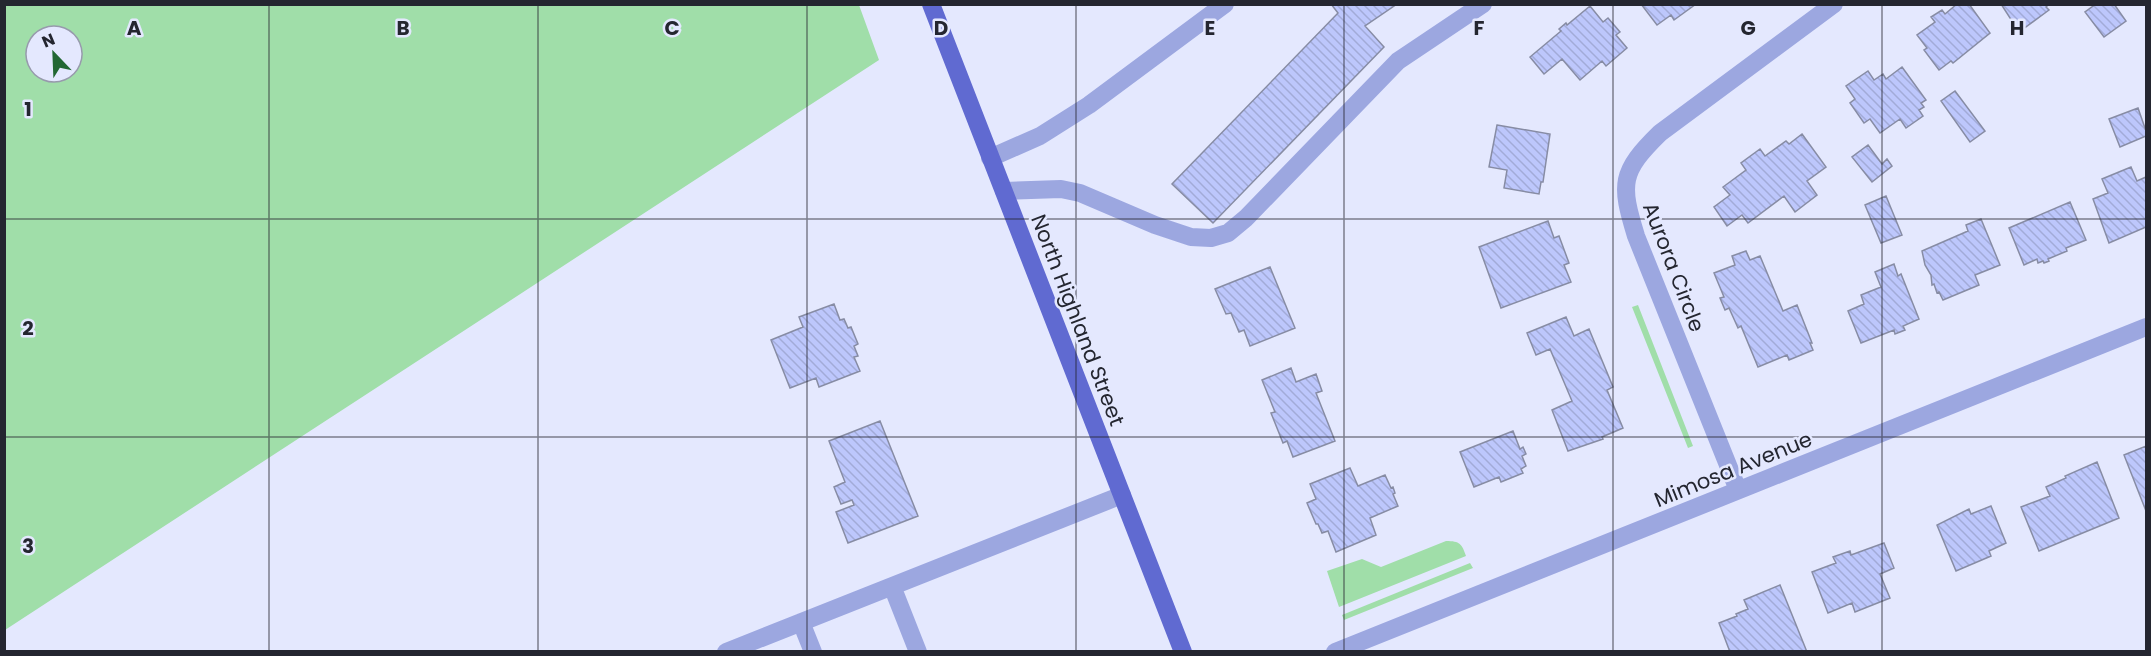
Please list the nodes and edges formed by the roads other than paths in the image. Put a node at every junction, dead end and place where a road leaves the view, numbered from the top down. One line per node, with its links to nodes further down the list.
1 (931, 4): 5 (main road, North Highland Street)
2 (1225, 4): 5 (street)
3 (1483, 4): 6 (street)
4 (1834, 4): 8 (street, Aurora Circle)
5 (990, 158): 6 (main road, North Highland Street)
6 (1004, 191): 9 (main road, North Highland Street)
7 (2146, 327): 8 (street, Mimosa Avenue)
8 (1738, 490): 16 (street, Mimosa Avenue)
9 (1122, 495): 10 (street); 15 (main road, North Highland Street)
10 (892, 586): 11 (street); 14 (street)
11 (801, 622): 12 (street); 13 (street)
12 (726, 651)
13 (813, 651)
14 (918, 651)
15 (1183, 651)
16 (1335, 651)

